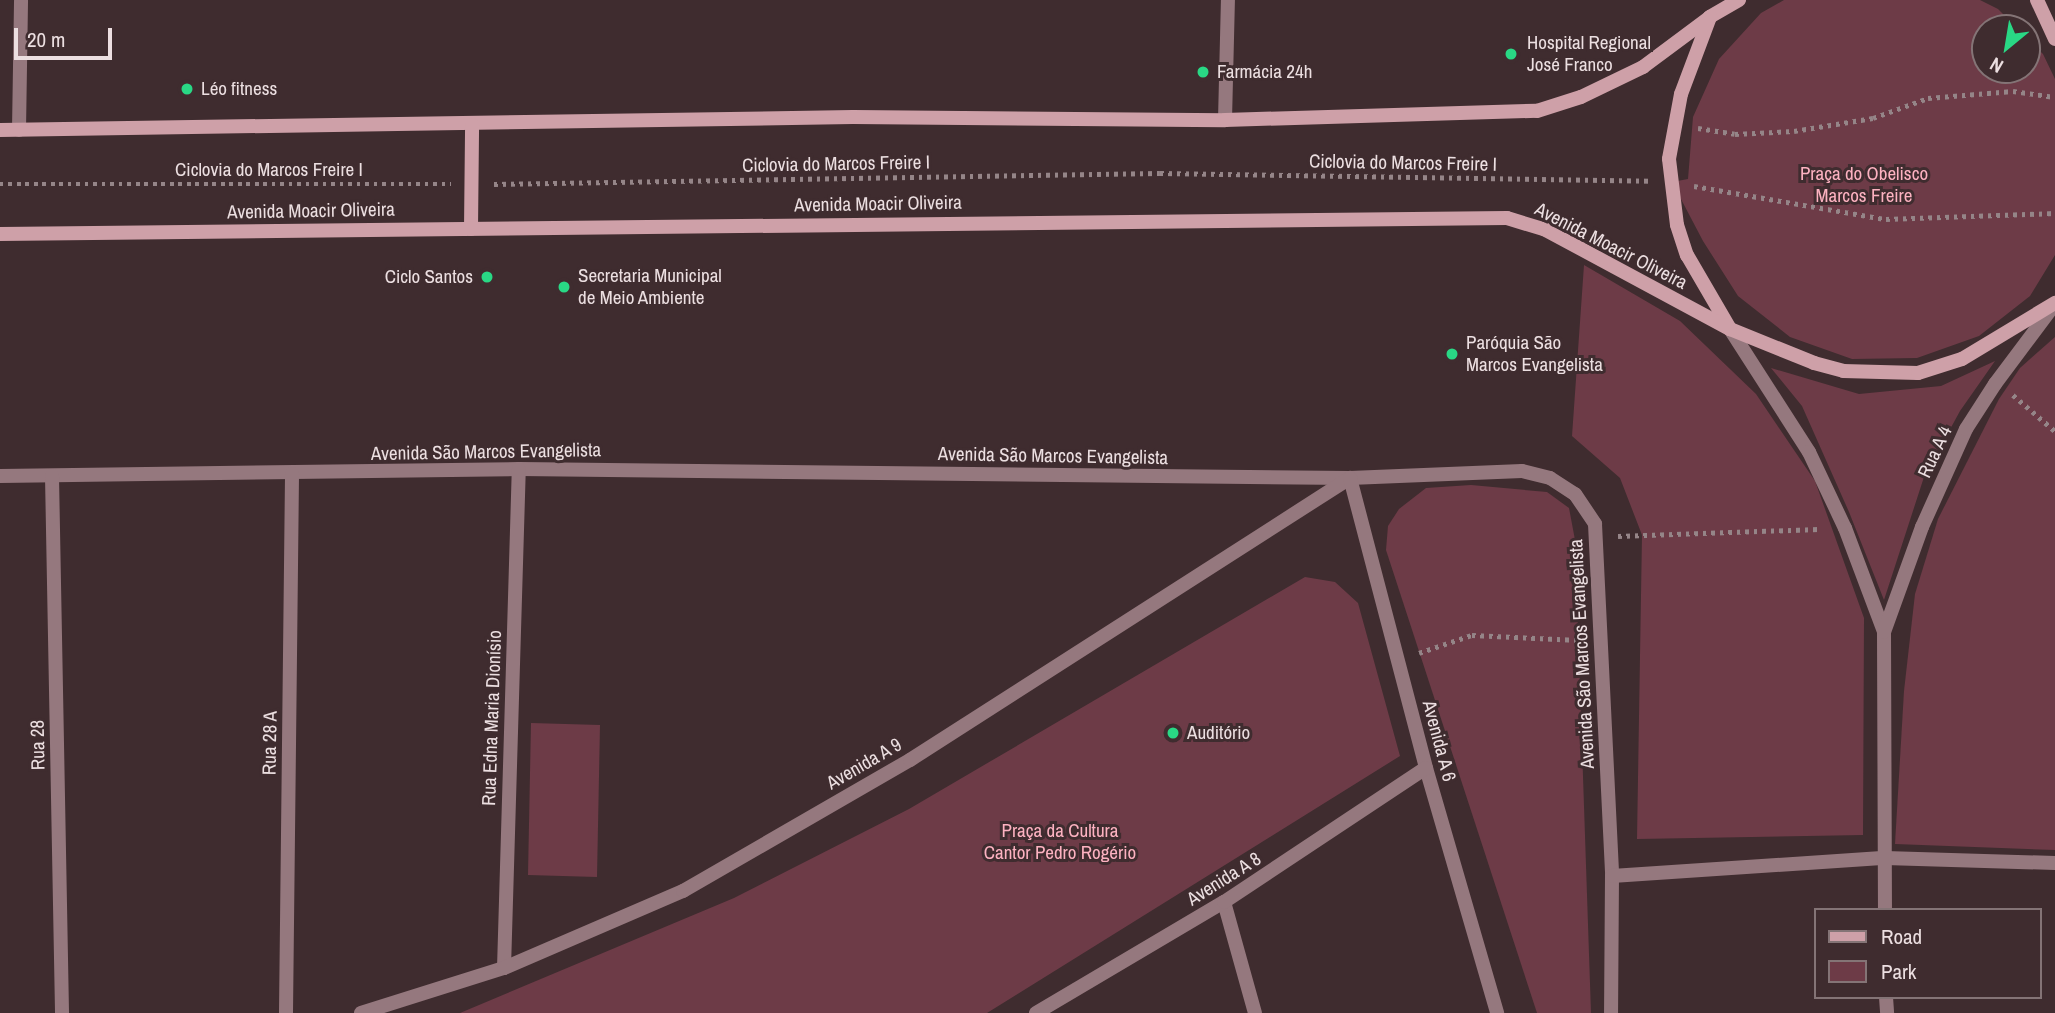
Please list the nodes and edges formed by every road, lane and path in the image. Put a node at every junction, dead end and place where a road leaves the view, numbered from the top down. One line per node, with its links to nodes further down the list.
1 (21, 0): 15 (street)
2 (1228, 0): 11 (street)
3 (1718, 0): 8 (street)
4 (1739, 0): 8 (main road)
5 (2037, 0): 9 (main road)
6 (2043, 0): 7 (main road)
7 (2055, 6)
8 (1710, 17): 11 (main road); 13 (main road)
9 (2055, 39)
10 (2055, 97): 13 (path)
11 (1225, 120): 12 (main road)
12 (472, 125): 15 (main road); 18 (main road)
13 (1675, 125): 16 (main road)
14 (0, 130): 15 (main road)
15 (19, 130)
16 (1672, 182): 18 (path, Ciclovia do Marcos Freire I); 19 (path, Ciclovia do Marcos Freire I); 23 (main road)
17 (0, 184): 18 (path, Ciclovia do Marcos Freire I)
18 (471, 184): 20 (main road)
19 (2055, 213)
20 (471, 229): 21 (main road, Avenida Moacir Oliveira); 23 (main road, Avenida Moacir Oliveira)
21 (0, 234)
22 (2055, 304): 23 (main road, Avenida Moacir Oliveira); 24 (street, Rua A 4)
23 (1730, 329): 31 (street, Rua A 4)
24 (1997, 382): 25 (path); 33 (street, Rua A 4)
25 (2055, 431)
26 (519, 469): 27 (street, Avenida São Marcos Evangelista); 30 (street, Avenida São Marcos Evangelista); 42 (street, Rua Edna Maria Dionísio)
27 (292, 474): 29 (street, Avenida São Marcos Evangelista); 44 (street, Rua 28 A)
28 (0, 476): 29 (street, Avenida São Marcos Evangelista)
29 (52, 476): 43 (street, Rua 28)
30 (1350, 478): 32 (street, Avenida São Marcos Evangelista); 35 (street, Avenida A 6); 42 (street, Avenida A 9)
31 (1845, 528): 32 (path); 33 (street, Rua A 4)
32 (1596, 537): 34 (street, Avenida São Marcos Evangelista)
33 (1884, 632): 37 (street, Rua A 4)
34 (1601, 641): 35 (path); 39 (street, Avenida São Marcos Evangelista)
35 (1398, 661): 36 (street, Avenida A 6)
36 (1426, 768): 40 (street, Avenida A 8); 48 (street, Avenida A 6)
37 (1885, 858): 38 (street); 39 (street); 41 (street, Rua A 4)
38 (2055, 863)
39 (1612, 876): 49 (street, Avenida São Marcos Evangelista)
40 (1224, 902): 46 (street, Avenida A 8); 47 (street)
41 (1885, 908)
42 (504, 968): 45 (street, Avenida A 9)
43 (62, 1013)
44 (286, 1013)
45 (360, 1013)
46 (1036, 1013)
47 (1255, 1013)
48 (1497, 1013)
49 (1611, 1013)

